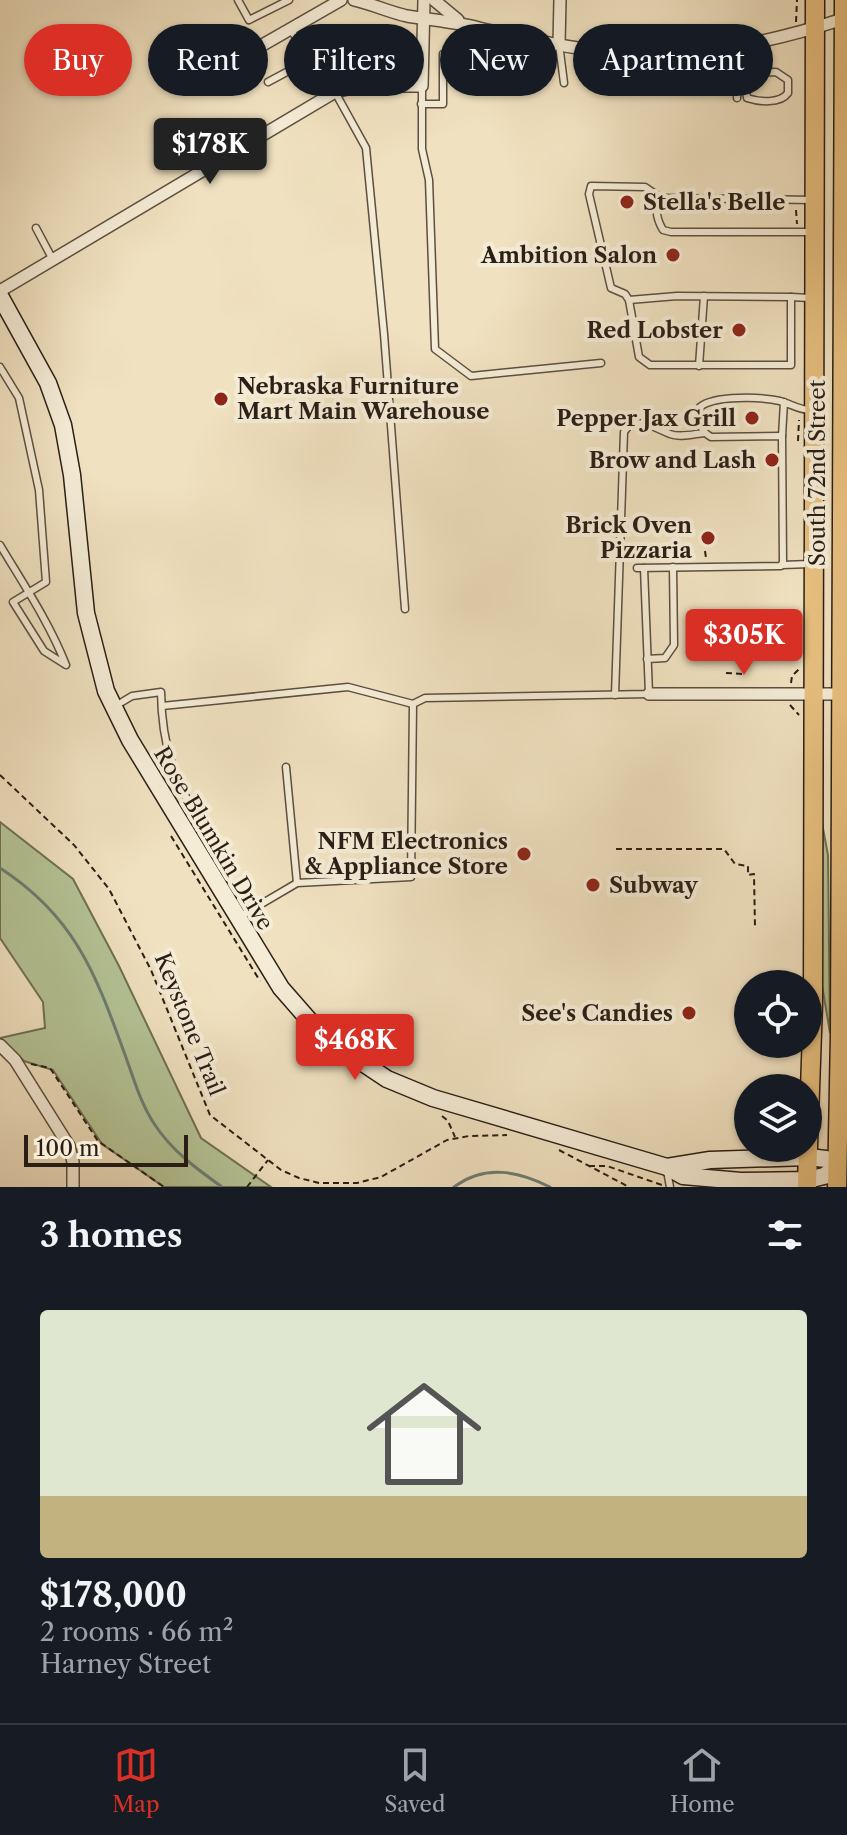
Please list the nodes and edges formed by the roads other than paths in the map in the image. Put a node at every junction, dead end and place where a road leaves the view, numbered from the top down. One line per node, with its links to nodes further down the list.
1 (238, 0): 2 (lane)
2 (289, 0)
3 (341, 0): 13 (street)
4 (354, 0): 9 (street)
5 (424, 0): 12 (street)
6 (434, 0): 16 (street)
7 (560, 0): 19 (street)
8 (815, 0): 17 (main road, South 72nd Street)
9 (378, 4): 10 (street)
10 (392, 6): 12 (street)
11 (845, 12): 17 (street); 34 (main road, South 72nd Street)
12 (424, 18): 14 (street); 15 (street)
13 (299, 24)
14 (424, 24)
15 (458, 24)
16 (466, 24)
17 (815, 29): 18 (street); 31 (main road, South 72nd Street)
18 (773, 37)
19 (559, 44): 20 (street); 24 (lane)
20 (573, 46)
21 (284, 73): 23 (lane)
22 (744, 73): 22 (lane)
23 (268, 82)
24 (564, 83)
25 (328, 96): 35 (street)
26 (337, 96): 57 (lane)
27 (421, 96): 29 (lane)
28 (443, 96): 29 (lane)
29 (421, 104): 41 (lane)
30 (661, 198): 31 (lane); 33 (lane); 40 (lane)
31 (815, 200): 33 (main road, South 72nd Street)
32 (36, 228): 35 (lane)
33 (815, 232): 39 (main road, South 72nd Street)
34 (845, 254): 44 (main road, South 72nd Street)
35 (53, 260): 36 (street)
36 (0, 294): 65 (main road, Rose Blumkin Drive)
37 (704, 296): 38 (lane); 40 (lane); 42 (lane)
38 (791, 297): 39 (lane); 42 (lane)
39 (814, 298): 46 (main road, South 72nd Street)
40 (629, 300): 42 (lane)
41 (601, 363)
42 (699, 366)
43 (0, 367): 55 (lane)
44 (844, 379): 50 (main road, South 72nd Street)
45 (784, 402): 46 (lane); 47 (lane); 48 (lane)
46 (814, 411): 49 (main road, South 72nd Street)
47 (704, 433): 48 (lane); 61 (lane)
48 (782, 436): 53 (lane)
49 (814, 526): 50 (street); 52 (main road, South 72nd Street)
50 (844, 527): 56 (main road, South 72nd Street)
51 (0, 545): 55 (lane)
52 (814, 564): 53 (lane); 60 (main road, South 72nd Street)
53 (782, 565): 54 (lane)
54 (673, 567): 58 (lane); 58 (lane)
55 (28, 593): 55 (lane)
56 (844, 599): 62 (main road, South 72nd Street)
57 (405, 609)
58 (647, 659): 59 (lane)
59 (649, 694): 60 (street); 61 (lane)
60 (813, 694): 62 (street); 71 (main road, South 72nd Street)
61 (615, 695): 63 (lane)
62 (845, 695): 76 (main road, South 72nd Street)
63 (413, 704): 64 (lane); 68 (lane)
64 (162, 706): 65 (lane); 67 (lane)
65 (113, 707): 69 (main road, Rose Blumkin Drive)
66 (286, 767): 68 (lane)
67 (233, 865)
68 (297, 883): 69 (lane)
69 (237, 919): 75 (main road, Rose Blumkin Drive)
70 (0, 1045): 78 (street)
71 (811, 1074)
72 (822, 1157): 76 (main road, Rose Blumkin Drive)
73 (734, 1158): 75 (main road, Rose Blumkin Drive)
74 (808, 1162): 77 (main road, South 72nd Street)
75 (667, 1167): 77 (main road, Rose Blumkin Drive); 79 (lane)
76 (842, 1167): 77 (main road, Rose Blumkin Drive); 80 (main road, South 72nd Street)
77 (807, 1184)
78 (73, 1187)
79 (670, 1187)
80 (837, 1187)

